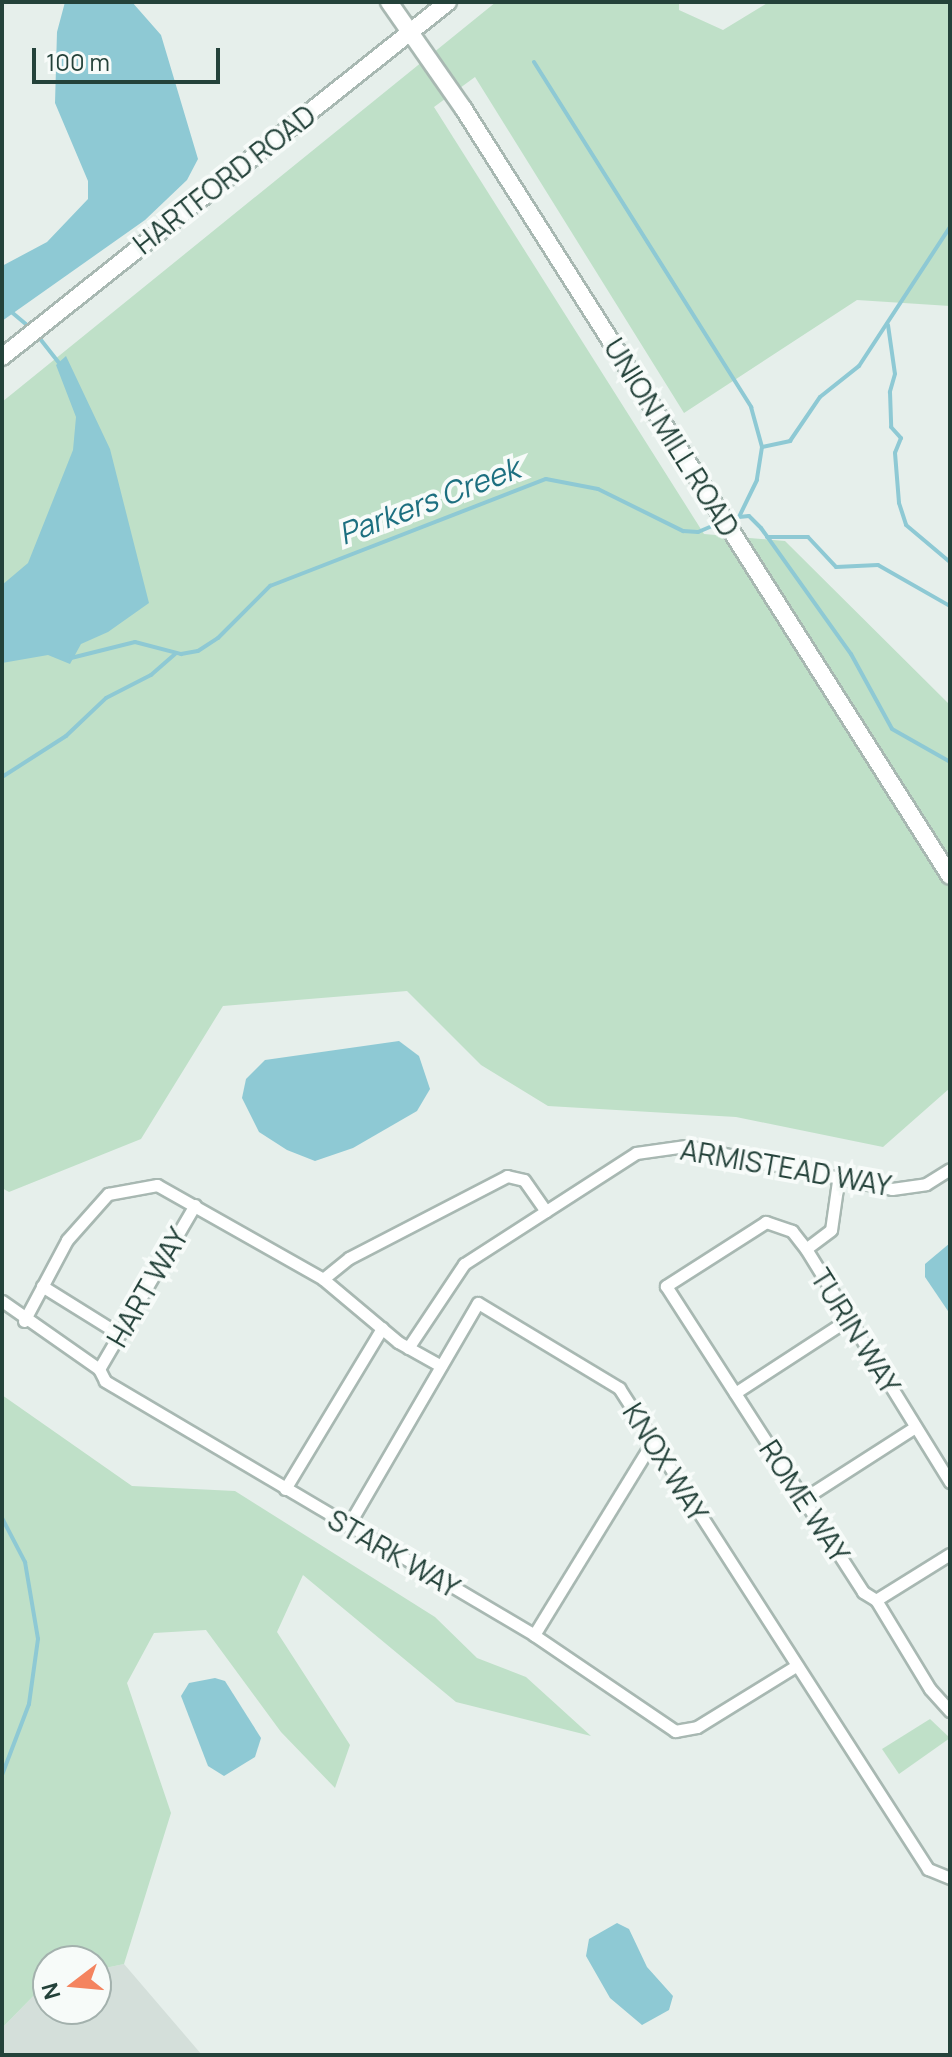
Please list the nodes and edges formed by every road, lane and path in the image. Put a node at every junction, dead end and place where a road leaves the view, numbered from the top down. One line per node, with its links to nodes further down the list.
1 (389, 2): 3 (street, UNION MILL ROAD)
2 (448, 2): 3 (street, HARTFORD ROAD)
3 (411, 32): 4 (street, HARTFORD ROAD); 5 (street, UNION MILL ROAD)
4 (2, 357)
5 (950, 876)
6 (950, 1169): 7 (street, ARMISTEAD WAY)
7 (838, 1181): 9 (street, ARMISTEAD WAY); 10 (street, TURIN WAY)
8 (195, 1205): 11 (street); 12 (street); 17 (street, HART WAY)
9 (546, 1211): 11 (street); 18 (street, ARMISTEAD WAY)
10 (806, 1249): 14 (street, TURIN WAY); 21 (street, ROME WAY)
11 (323, 1279): 16 (street)
12 (42, 1286): 15 (street); 17 (street)
13 (2, 1301): 15 (street, STARK WAY)
14 (847, 1320): 21 (street); 22 (street, TURIN WAY)
15 (24, 1321): 20 (street, STARK WAY)
16 (382, 1328): 18 (street); 25 (street)
17 (119, 1334): 20 (street, HART WAY)
18 (408, 1348): 19 (street)
19 (441, 1366): 23 (street, KNOX WAY); 27 (street, KNOX WAY)
20 (99, 1369): 25 (street, STARK WAY)
21 (735, 1393): 26 (street, ROME WAY)
22 (915, 1427): 24 (street, TURIN WAY); 26 (street)
23 (653, 1441): 30 (street); 31 (street, KNOX WAY)
24 (950, 1482)
25 (285, 1489): 27 (street, STARK WAY)
26 (803, 1499): 29 (street, ROME WAY)
27 (348, 1526): 30 (street, STARK WAY)
28 (950, 1554): 29 (street)
29 (876, 1600): 32 (street, ROME WAY)
30 (534, 1635): 31 (street, STARK WAY)
31 (794, 1667): 33 (street, KNOX WAY)
32 (950, 1711)
33 (950, 1878)

